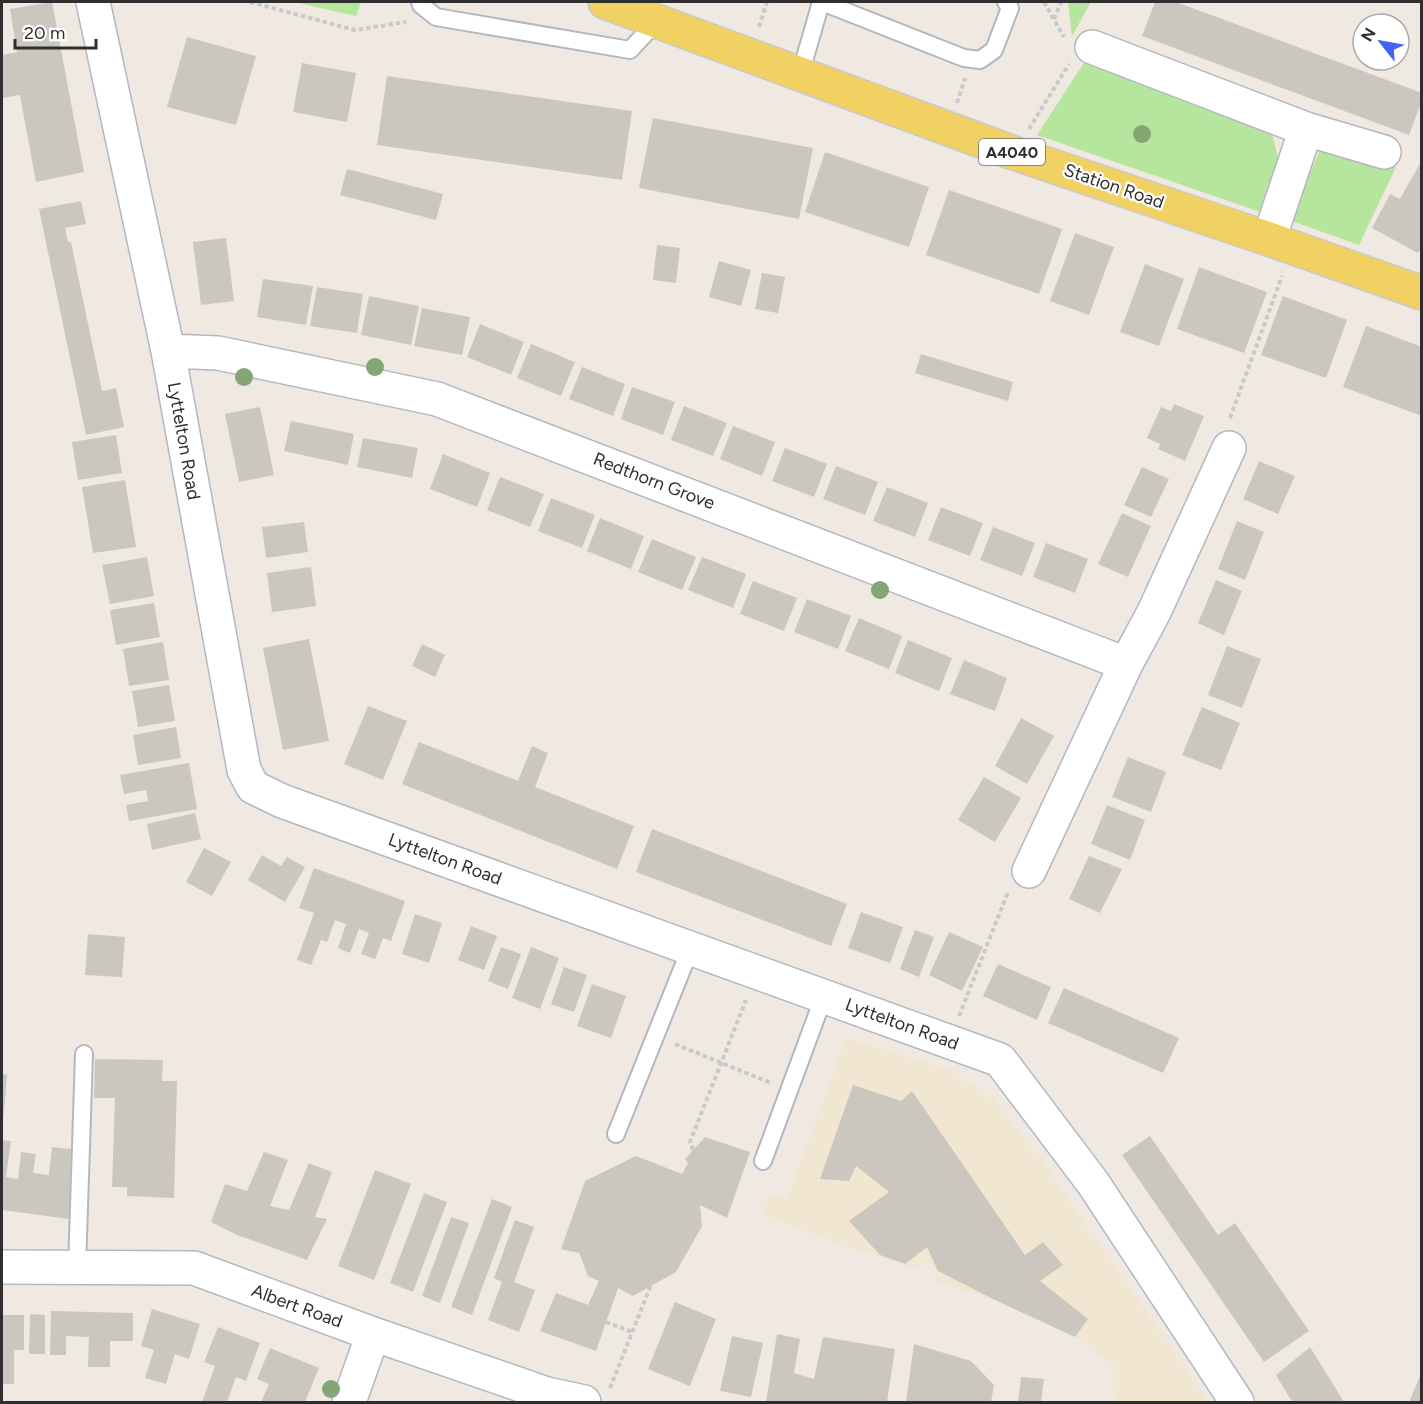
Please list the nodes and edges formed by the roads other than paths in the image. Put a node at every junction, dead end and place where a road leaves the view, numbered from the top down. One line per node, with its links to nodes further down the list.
1 (93, 2): 13 (street, Lyttelton Road)
2 (420, 2): 6 (lane)
3 (605, 2): 6 (main road, Station Road / A4040)
4 (821, 2): 5 (lane); 8 (lane)
5 (1006, 2)
6 (657, 21): 8 (main road, Station Road / A4040)
7 (1078, 48): 9 (street)
8 (800, 75): 11 (main road, Station Road / A4040)
9 (1306, 129): 10 (street); 11 (street)
10 (1384, 152)
11 (1281, 243): 12 (main road, Station Road / A4040)
12 (1422, 293)
13 (168, 351): 15 (street, Redthorn Grove); 17 (street, Lyttelton Road)
14 (1229, 448): 15 (street)
15 (1126, 664): 16 (street)
16 (1029, 871)
17 (691, 947): 18 (street, Lyttelton Road); 20 (lane)
18 (824, 996): 21 (lane); 27 (street, Lyttelton Road)
19 (84, 1054): 23 (lane)
20 (616, 1134)
21 (763, 1161)
22 (2, 1267): 23 (street, Albert Road)
23 (77, 1268): 24 (street, Albert Road)
24 (373, 1334): 25 (street, Albert Road); 26 (street)
25 (596, 1397)
26 (349, 1402)
27 (1236, 1402)

